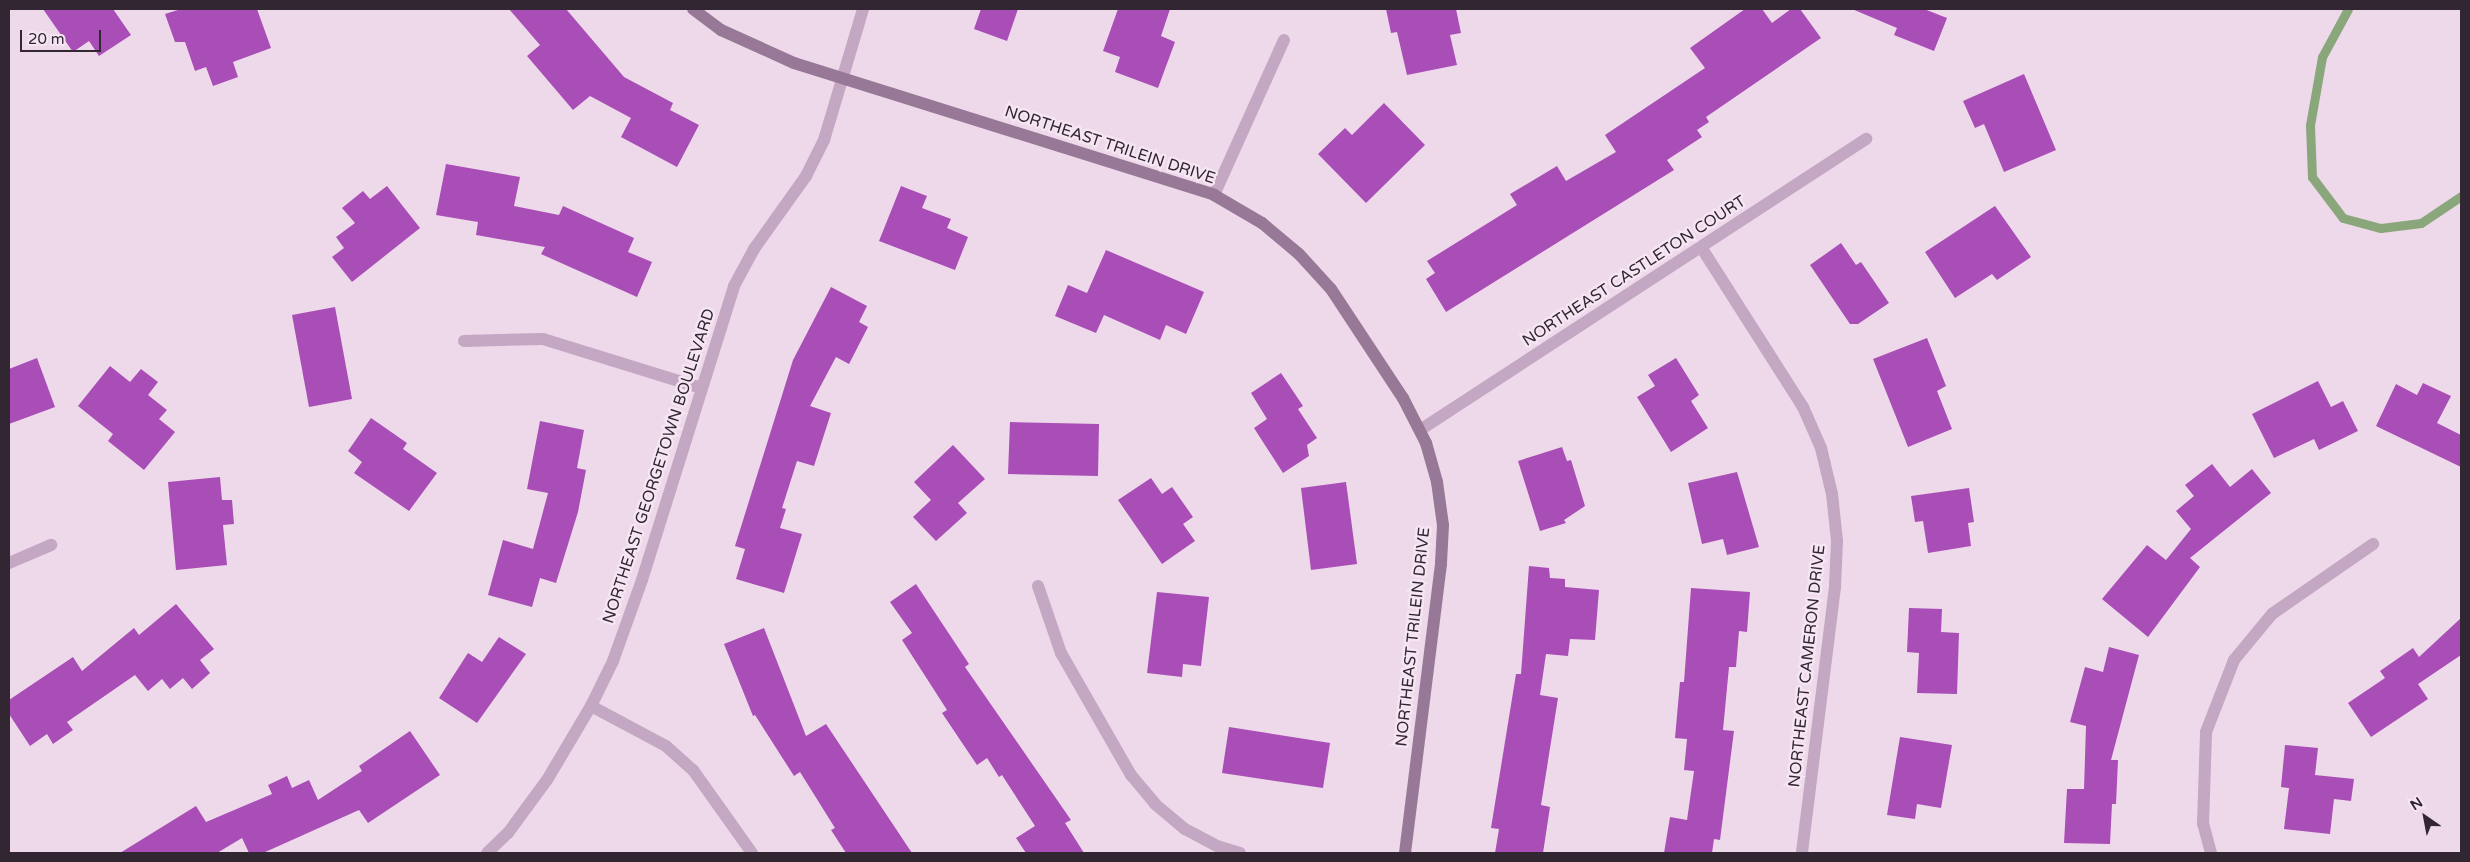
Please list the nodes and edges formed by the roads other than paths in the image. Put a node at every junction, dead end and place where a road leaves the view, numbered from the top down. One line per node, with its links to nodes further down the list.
1 (693, 9): 4 (street, NORTHEAST TRILEIN DRIVE)
2 (864, 9): 4 (street, NORTHEAST GEORGETOWN BOULEVARD)
3 (1284, 40): 6 (street)
4 (844, 78): 6 (street, NORTHEAST TRILEIN DRIVE); 9 (street, NORTHEAST GEORGETOWN BOULEVARD)
5 (1866, 139): 7 (street, NORTHEAST CASTLETON COURT)
6 (1214, 195): 10 (street, NORTHEAST TRILEIN DRIVE)
7 (1702, 247): 10 (street, NORTHEAST CASTLETON COURT); 20 (street, NORTHEAST CAMERON DRIVE)
8 (464, 341): 9 (street)
9 (701, 388): 15 (street, NORTHEAST GEORGETOWN BOULEVARD)
10 (1420, 430): 19 (street, NORTHEAST TRILEIN DRIVE)
11 (2373, 544): 21 (street)
12 (51, 545): 13 (street)
13 (9, 563)
14 (1038, 586): 18 (street)
15 (591, 706): 16 (street, NORTHEAST GEORGETOWN BOULEVARD); 17 (street)
16 (487, 853)
17 (752, 853)
18 (1240, 853)
19 (1405, 853)
20 (1802, 853)
21 (2211, 853)

